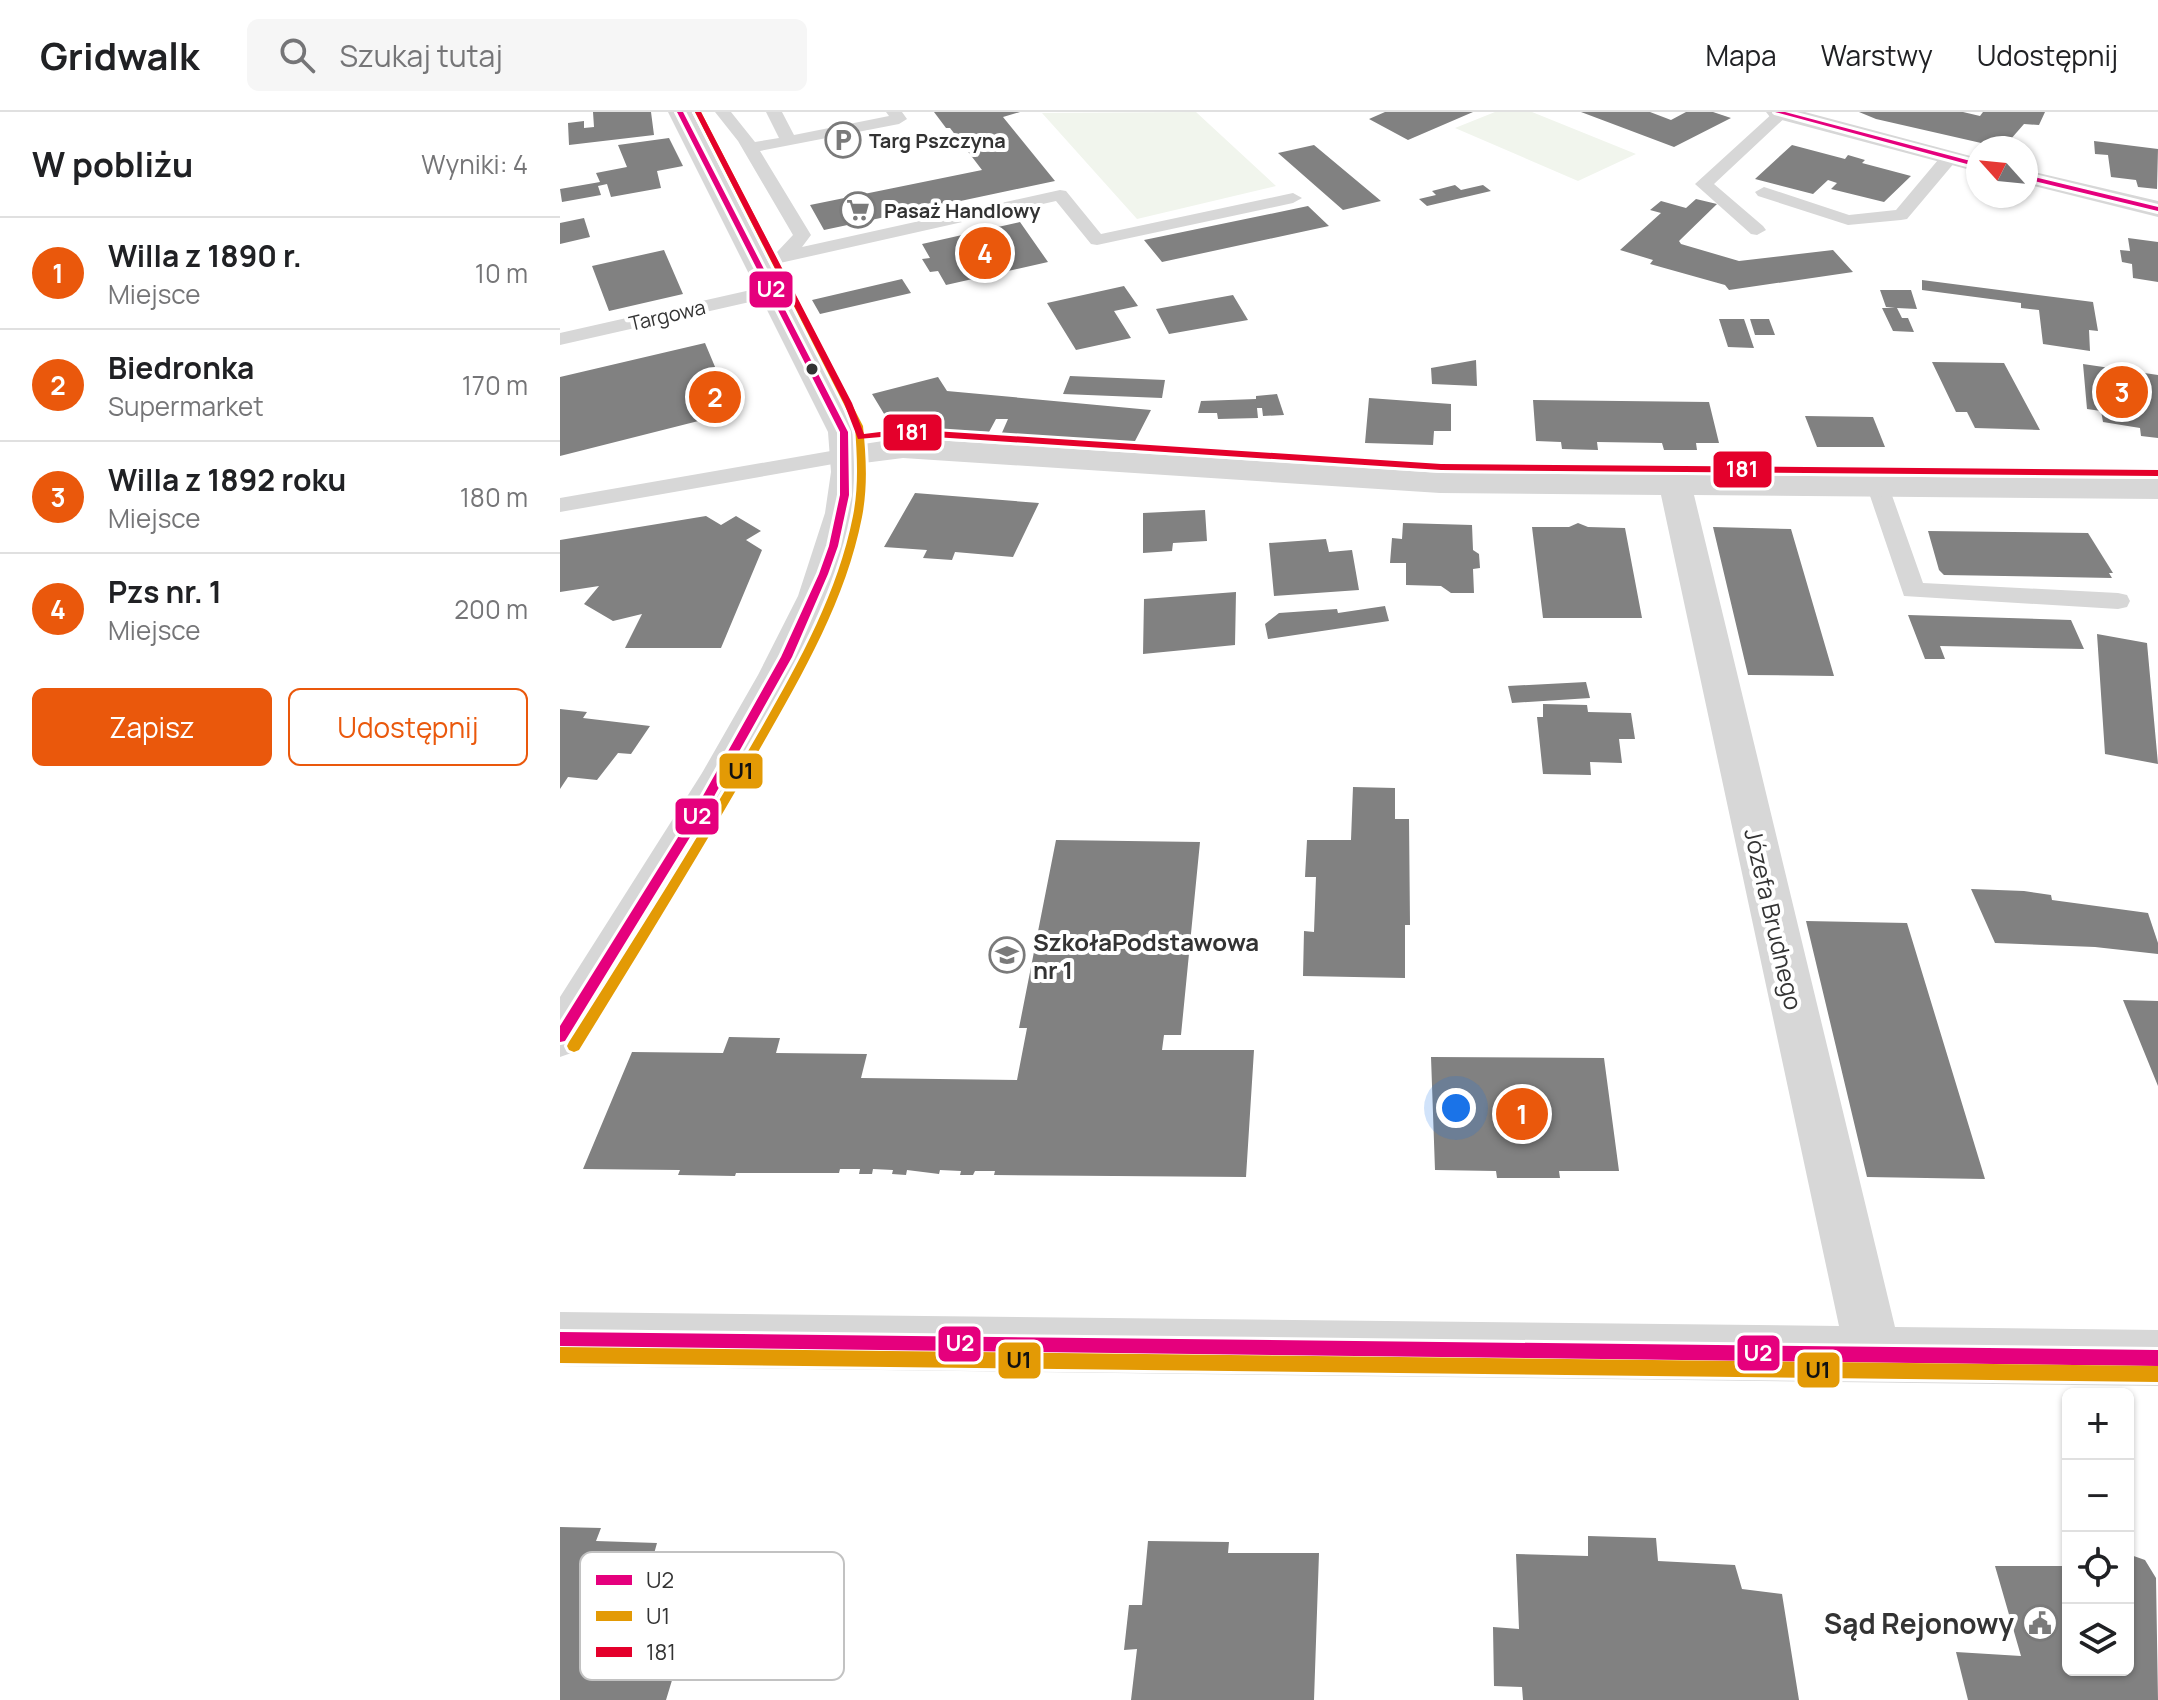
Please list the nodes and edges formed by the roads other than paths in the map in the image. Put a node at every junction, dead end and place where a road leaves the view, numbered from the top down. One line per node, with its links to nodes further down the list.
1 (680, 112): 15 (street)
2 (723, 112): 7 (lane)
3 (774, 112): 6 (lane)
4 (894, 112): 6 (lane)
5 (1780, 113): 8 (street); 14 (lane)
6 (789, 141): 7 (lane)
7 (748, 143): 15 (lane)
8 (1949, 158): 9 (street); 11 (lane)
9 (1966, 162)
10 (2038, 180): 13 (street)
11 (1764, 192)
12 (1293, 198): 15 (lane)
13 (2158, 209)
14 (1757, 230)
15 (771, 259): 16 (street)
16 (773, 291): 17 (lane, Targowa); 18 (street)
17 (560, 339)
18 (848, 455): 19 (street); 22 (lane); 24 (street)
19 (1675, 485): 20 (street); 26 (street, Józefa Brudnego)
20 (1878, 487): 21 (street); 23 (lane)
21 (2158, 489)
22 (560, 505)
23 (2118, 601)
24 (560, 1037)
25 (560, 1339): 26 (street)
26 (1873, 1353): 27 (street)
27 (2158, 1358)

